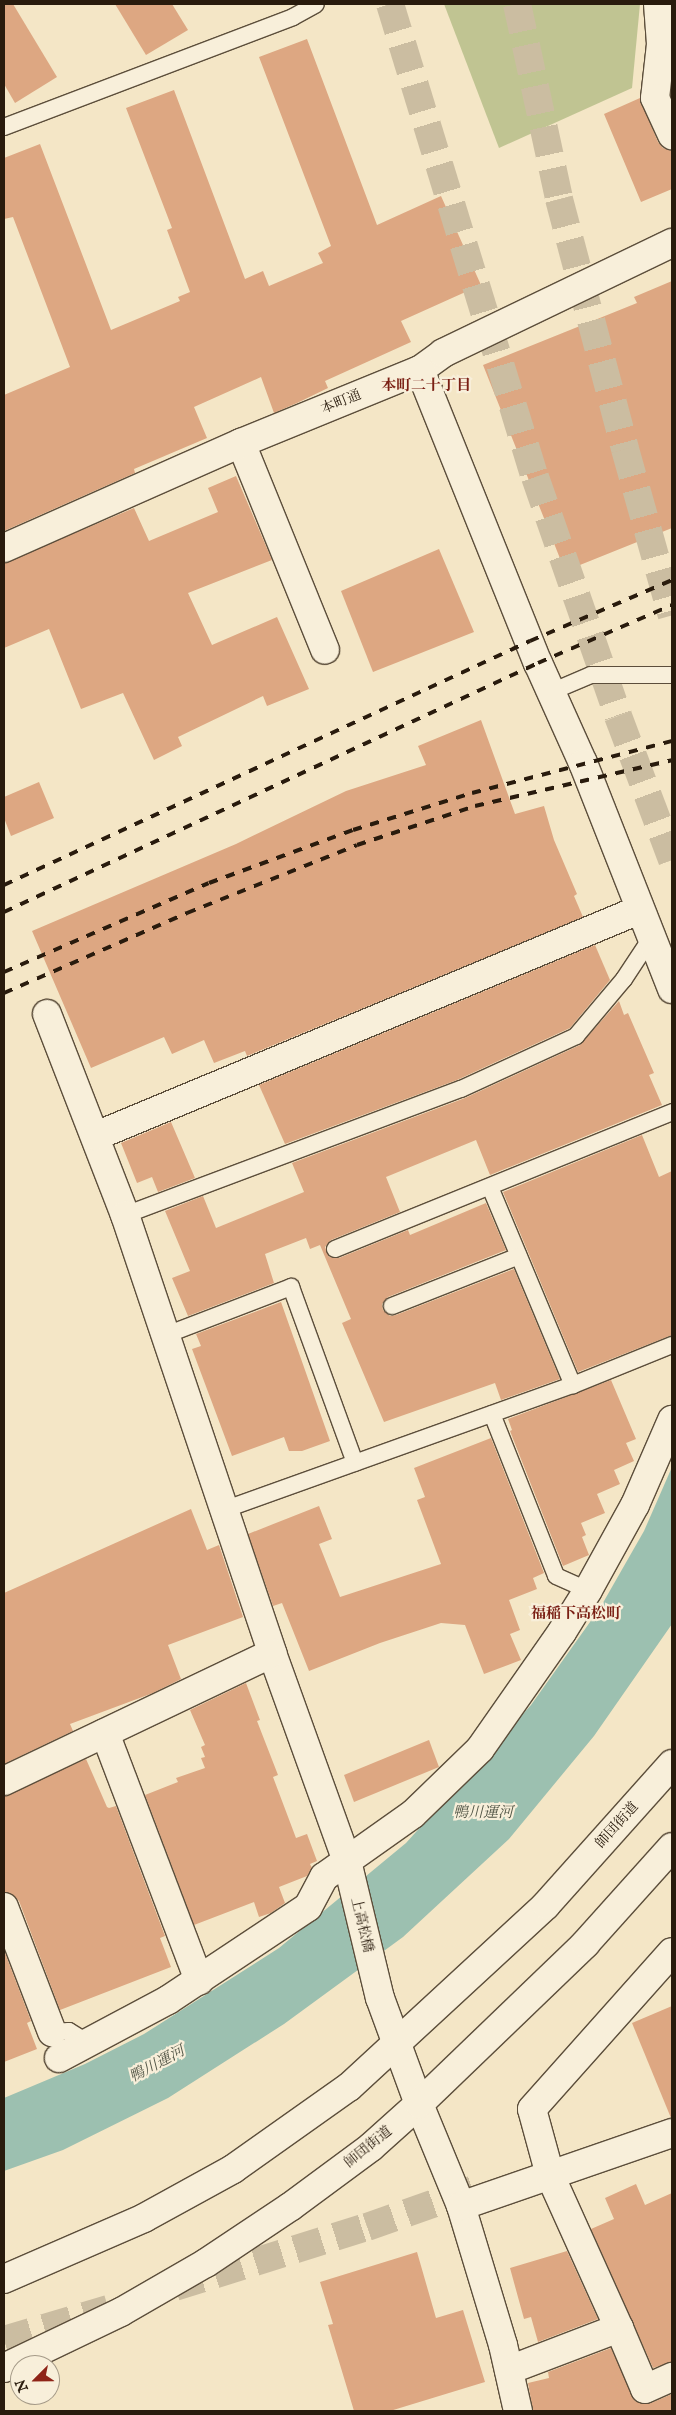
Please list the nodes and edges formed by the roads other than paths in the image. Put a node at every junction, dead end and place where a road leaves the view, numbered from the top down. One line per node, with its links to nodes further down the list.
1 (316, 4): 4 (lane)
2 (658, 4): 3 (street)
3 (667, 41): 5 (street)
4 (4, 127)
5 (672, 135)
6 (672, 243): 7 (street, 本町通)
7 (420, 370): 8 (street, 本町通); 12 (street)
8 (241, 443): 9 (street, 本町通); 10 (street)
9 (4, 548)
10 (325, 650)
11 (672, 675): 12 (lane)
12 (551, 692): 13 (street)
13 (639, 910): 14 (street); 18 (street)
14 (662, 939): 15 (street); 20 (lane)
15 (672, 989)
16 (47, 1014): 18 (street, 上高松橋)
17 (672, 1112): 19 (lane)
18 (96, 1136): 20 (street, 上高松橋)
19 (490, 1187): 21 (lane); 22 (lane)
20 (125, 1215): 24 (street, 上高松橋)
21 (335, 1249)
22 (519, 1256): 23 (lane); 26 (lane)
23 (392, 1306)
24 (166, 1335): 29 (lane); 30 (street, 上高松橋)
25 (672, 1345): 26 (lane)
26 (573, 1385): 27 (lane)
27 (492, 1414): 29 (lane); 31 (lane)
28 (672, 1420): 31 (street)
29 (355, 1463): 30 (lane)
30 (226, 1509): 32 (street, 上高松橋)
31 (588, 1590): 37 (street)
32 (272, 1653): 33 (street); 37 (street, 上高松橋)
33 (105, 1733): 35 (street); 40 (street)
34 (672, 1764): 43 (street, 師団街道)
35 (4, 1781)
36 (672, 1847): 45 (street, 師団街道)
37 (348, 1868): 40 (street); 43 (street, 上高松橋)
38 (4, 1907): 41 (street)
39 (672, 1954): 47 (street)
40 (198, 1981): 42 (street)
41 (52, 2032): 42 (lane)
42 (88, 2043): 44 (street)
43 (397, 2044): 45 (street, 上高松橋); 49 (street, 師団街道)
44 (59, 2058)
45 (419, 2104): 48 (street, 上高松橋); 51 (street, 師団街道)
46 (672, 2134): 47 (street)
47 (550, 2175): 48 (street); 50 (street)
48 (461, 2206): 52 (street, 上高松橋)
49 (4, 2280)
50 (619, 2328): 52 (street); 53 (street)
51 (4, 2368)
52 (509, 2370): 54 (street, 上高松橋)
53 (672, 2377)
54 (518, 2411)

